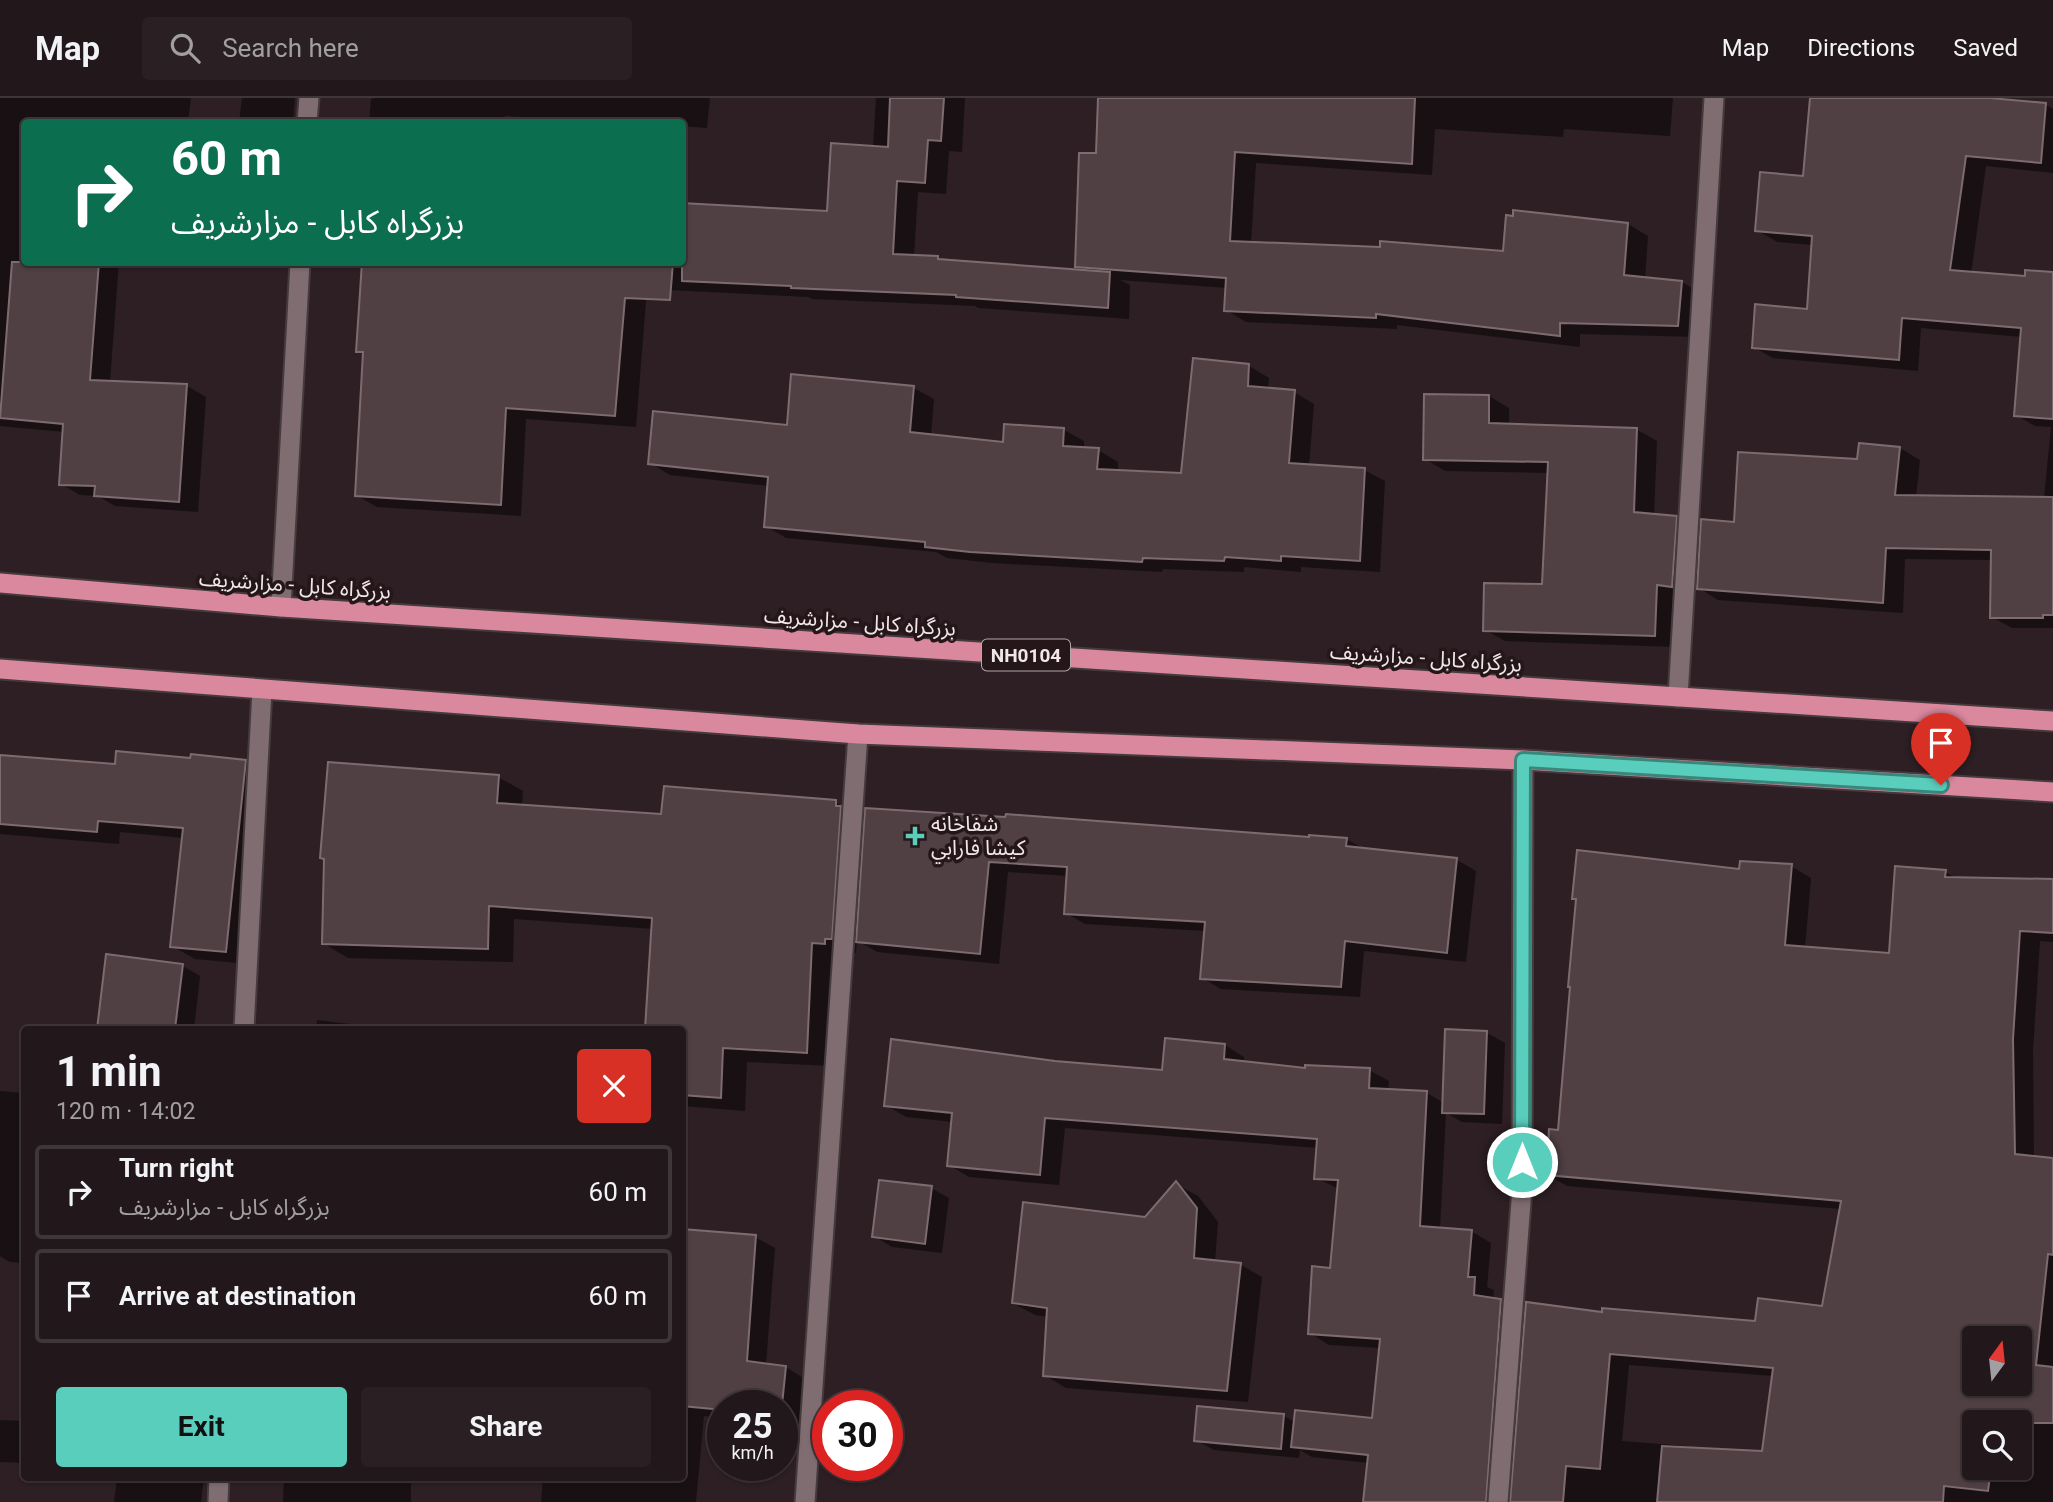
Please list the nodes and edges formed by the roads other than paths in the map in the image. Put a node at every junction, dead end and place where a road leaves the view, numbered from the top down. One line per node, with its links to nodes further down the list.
1 (309, 98): 3 (street)
2 (1714, 98): 9 (street)
3 (307, 119)
4 (300, 266): 6 (street)
5 (0, 583): 6 (highway, بزرگراه کابل - مزارشریف / NH0104)
6 (281, 607): 9 (highway, بزرگراه کابل - مزارشریف / NH0104)
7 (0, 669): 8 (highway)
8 (262, 690): 11 (highway); 14 (street)
9 (1678, 697): 10 (highway, بزرگراه کابل - مزارشریف / NH0104)
10 (2053, 721)
11 (858, 734): 12 (highway); 17 (street)
12 (1523, 760): 13 (highway); 18 (street)
13 (2053, 792)
14 (244, 1026)
15 (219, 1481): 16 (street)
16 (218, 1502)
17 (805, 1502)
18 (1498, 1502)

